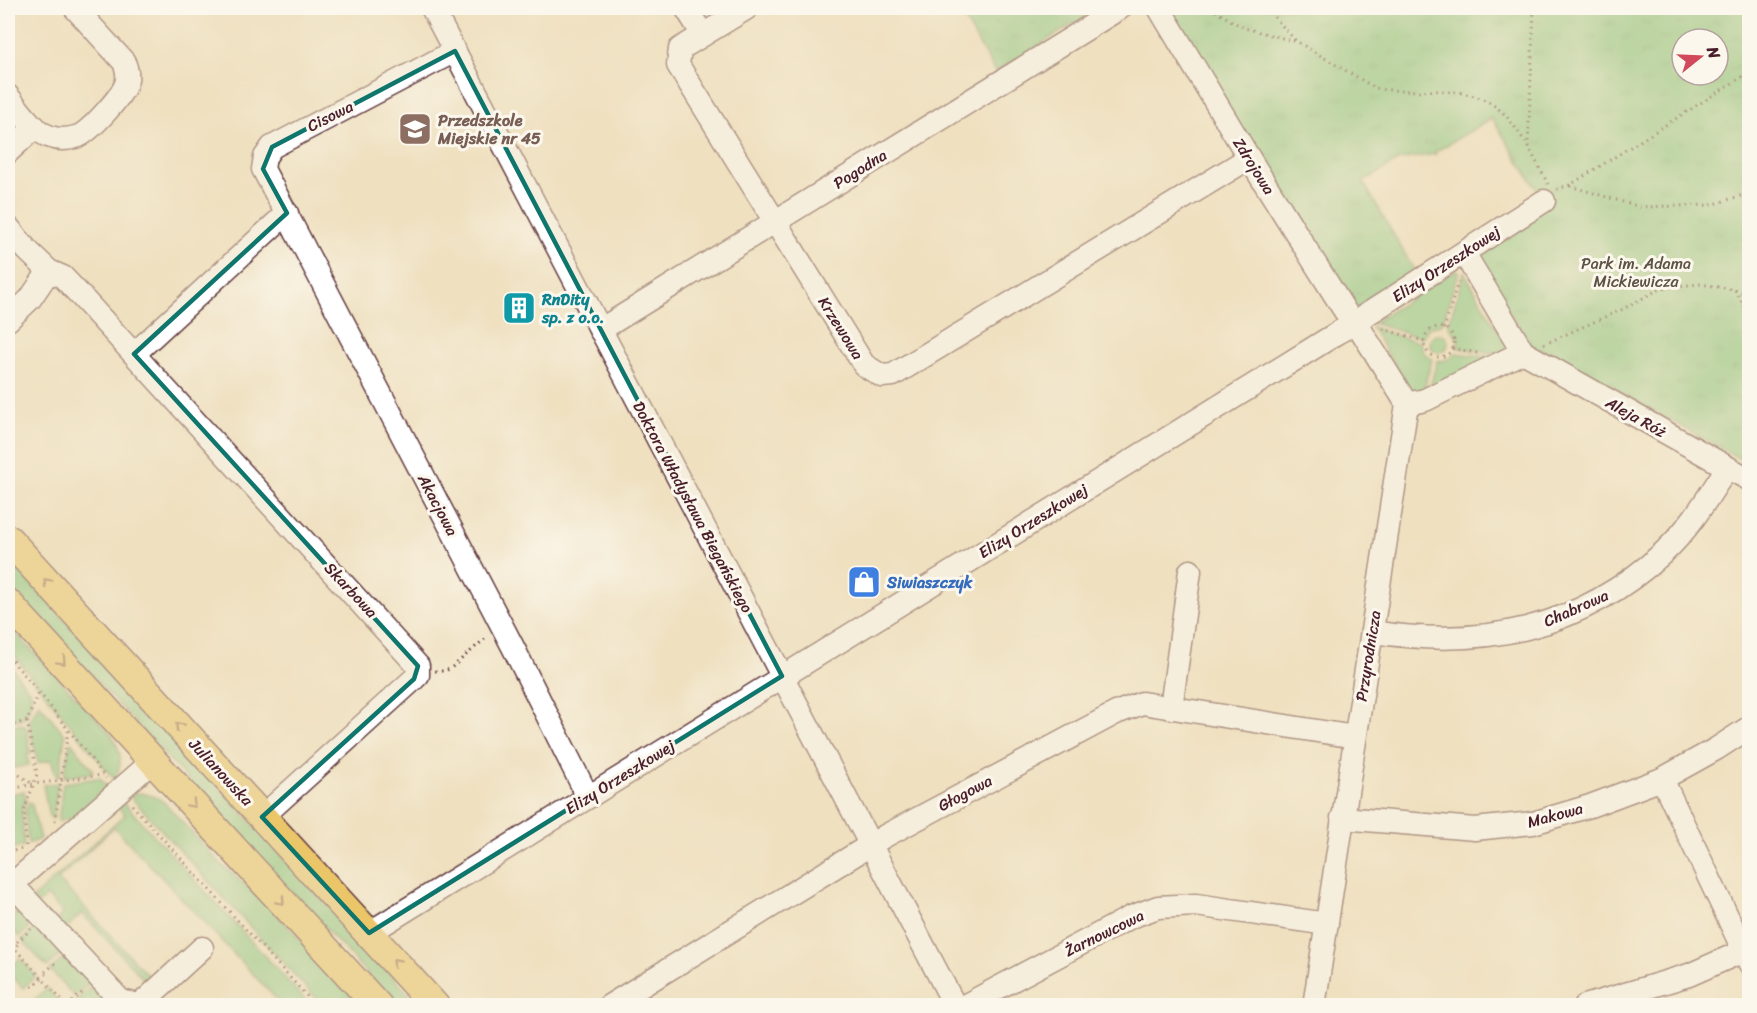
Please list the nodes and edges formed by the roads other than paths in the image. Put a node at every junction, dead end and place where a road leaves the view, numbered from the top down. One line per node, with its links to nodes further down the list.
1 (75, 8): 10 (street)
2 (432, 8): 8 (street, Doktora Władysława Biegańskiego)
3 (686, 8): 7 (street)
4 (747, 8): 7 (street)
5 (1120, 8): 15 (street, Pogodna)
6 (1159, 8): 12 (street, Zdrojowa)
7 (703, 35): 15 (street, Krzewowa)
8 (455, 51): 14 (street, Cisowa); 21 (street, Doktora Władysława Biegańskiego)
9 (8, 96): 10 (street)
10 (35, 127): 11 (street)
11 (8, 152)
12 (1249, 158): 15 (street, Krzewowa); 20 (street, Zdrojowa)
13 (1544, 201): 17 (street, Elizy Orzeszkowej)
14 (287, 213): 23 (street); 37 (street, Akacjowa)
15 (776, 222): 21 (street, Pogodna)
16 (8, 227): 18 (street, Skarbowa)
17 (1463, 262): 20 (street, Elizy Orzeszkowej); 22 (street)
18 (49, 271): 19 (street); 23 (street, Skarbowa)
19 (8, 320)
20 (1352, 324): 24 (street); 31 (street, Elizy Orzeszkowej)
21 (600, 330): 31 (street, Doktora Władysława Biegańskiego)
22 (1522, 352): 24 (street); 25 (street, Aleja Róż)
23 (134, 354): 38 (street, Skarbowa)
24 (1407, 404): 30 (street, Przyrodnicza)
25 (1728, 468): 26 (street, Aleja Róż); 30 (street, Chabrowa)
26 (1749, 480)
27 (8, 539): 38 (main road, Julianowska, one-way to 27)
28 (1190, 571): 32 (street)
29 (8, 603): 35 (main road, one-way to 35)
30 (1372, 632): 34 (street, Przyrodnicza)
31 (782, 676): 37 (street, Elizy Orzeszkowej); 40 (street, Doktora Władysława Biegańskiego)
32 (1171, 708): 34 (street, Głogowa); 40 (street, Głogowa)
33 (1749, 727): 36 (street, Makowa)
34 (1355, 737): 39 (street, Przyrodnicza)
35 (153, 761): 41 (street); 47 (main road, one-way to 47)
36 (1662, 779): 39 (street, Makowa); 45 (street)
37 (588, 796): 43 (street, Elizy Orzeszkowej)
38 (262, 817): 43 (main road, Julianowska)
39 (1342, 818): 42 (street, Przyrodnicza)
40 (870, 845): 49 (street, Głogowa); 50 (street, Doktora Władysława Biegańskiego)
41 (10, 886): 46 (street)
42 (1327, 924): 51 (street, Żarnowcowa); 52 (street, Przyrodnicza)
43 (369, 933): 48 (main road, Julianowska, one-way to 43)
44 (202, 948): 46 (street)
45 (1748, 954): 53 (street)
46 (142, 1005)
47 (378, 1005)
48 (435, 1005)
49 (609, 1005)
50 (955, 1005)
51 (964, 1005)
52 (1317, 1005)
53 (1585, 1005)

